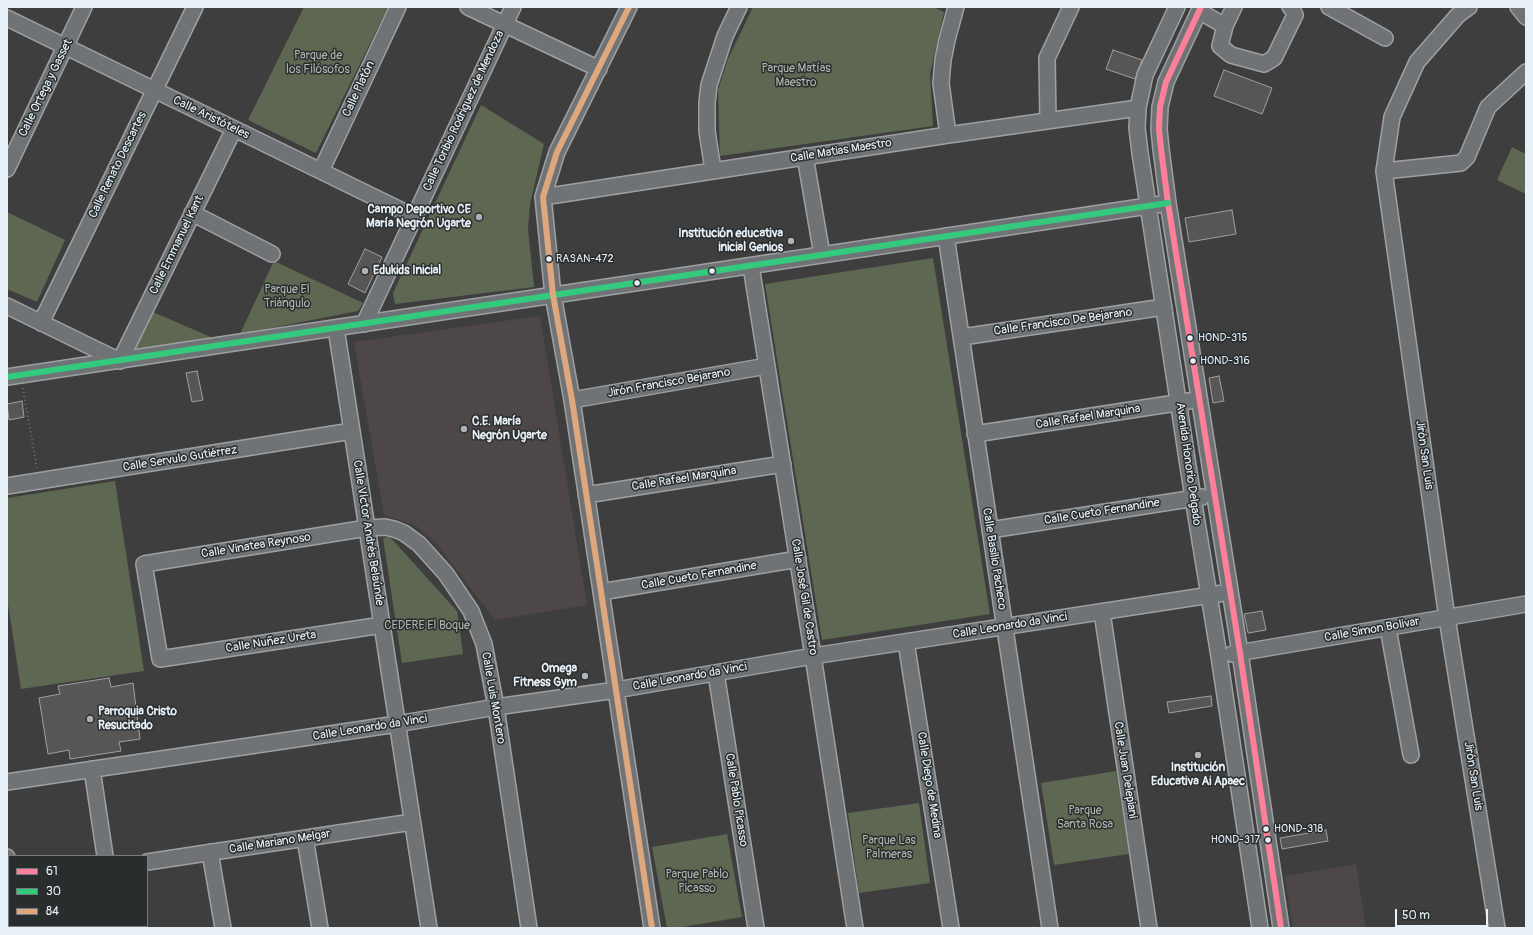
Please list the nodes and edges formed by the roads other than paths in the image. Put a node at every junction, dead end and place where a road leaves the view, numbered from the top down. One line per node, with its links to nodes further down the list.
1 (84, 7): 23 (street, Calle Ortega y Gasset)
2 (195, 7): 26 (street, Calle Renato Descartes)
3 (398, 7): 34 (street, Calle Platón)
4 (468, 7): 20 (street)
5 (486, 7): 20 (street)
6 (513, 7): 20 (street, Calle Toribio Rodriguez de Mendoza)
7 (629, 7): 24 (street)
8 (739, 7): 33 (street)
9 (956, 7): 30 (street)
10 (1071, 7): 28 (street)
11 (1177, 7): 27 (street, Avenida Honorio Delgado)
12 (1234, 7): 21 (street)
13 (1290, 7): 21 (street)
14 (1329, 7): 22 (street)
15 (1469, 7): 35 (street, Jirón San Luis)
16 (1518, 7): 18 (street)
17 (1200, 9): 21 (street); 37 (street, Avenida Honorio Delgado)
18 (1526, 17)
19 (7, 18): 23 (street, Calle Aristóteles)
20 (505, 24): 24 (street); 40 (street, Calle Toribio Rodriguez de Mendoza)
21 (1225, 26)
22 (1385, 38)
23 (66, 47): 26 (street, Calle Aristóteles); 32 (street, Calle Ortega y Gasset)
24 (599, 69): 36 (street)
25 (1526, 72): 35 (street)
26 (155, 90): 29 (street, Calle Aristóteles); 48 (street, Calle Renato Descartes)
27 (1138, 108): 28 (street, Calle Matias Maestro); 38 (street, Avenida Honorio Delgado)
28 (1048, 121): 30 (street, Calle Matias Maestro)
29 (234, 129): 34 (street, Calle Aristóteles); 39 (street, Calle Emmanuel Kant)
30 (948, 134): 31 (street, Calle Matias Maestro)
31 (805, 156): 33 (street, Calle Matias Maestro); 43 (street)
32 (7, 169)
33 (713, 170): 36 (street, Calle Matias Maestro)
34 (321, 171): 40 (street, Calle Aristóteles)
35 (1384, 171): 73 (street, Jirón San Luis)
36 (543, 197): 45 (street)
37 (1168, 203): 38 (street); 55 (street, Avenida Honorio Delgado)
38 (1148, 206): 41 (street); 47 (street, Avenida Honorio Delgado)
39 (192, 213): 42 (street); 52 (street, Calle Emmanuel Kant)
40 (415, 217): 49 (street, Calle Toribio Rodriguez de Mendoza)
41 (946, 236): 43 (street); 51 (street, Calle Basilio Pacheco)
42 (272, 254)
43 (822, 255): 44 (street)
44 (751, 266): 45 (street); 53 (street, Calle José Gil de Castro)
45 (553, 295): 49 (street); 56 (street)
46 (7, 306): 48 (street)
47 (1164, 307): 51 (street, Calle Francisco De Bejarano); 57 (street, Avenida Honorio Delgado)
48 (41, 323): 52 (street)
49 (364, 324): 50 (street)
50 (336, 328): 52 (street); 58 (street, Calle Víctor Andrés Belaúnde)
51 (962, 337): 59 (street, Calle Basilio Pacheco)
52 (120, 361): 54 (street)
53 (767, 366): 56 (street, Jirón Francisco Bejarano); 60 (street, Calle José Gil de Castro)
54 (14, 376)
55 (1200, 399): 57 (street, Calle Rafael Marquina); 63 (street, Avenida Honorio Delgado)
56 (572, 400): 62 (street)
57 (1179, 402): 59 (street, Calle Rafael Marquina); 64 (street, Avenida Honorio Delgado)
58 (352, 431): 61 (street, Calle Servulo Gutiérrez); 65 (street, Calle Víctor Andrés Belaúnde)
59 (975, 434): 66 (street, Calle Basilio Pacheco)
60 (783, 464): 62 (street, Calle Rafael Marquina); 67 (street, Calle José Gil de Castro)
61 (7, 486)
62 (586, 495): 68 (street)
63 (1215, 495): 64 (street, Calle Cueto Fernandine); 69 (street, Avenida Honorio Delgado)
64 (1193, 498): 66 (street, Calle Cueto Fernandine); 70 (street, Avenida Honorio Delgado)
65 (367, 528): 74 (street, Calle Víctor Andrés Belaúnde); 81 (street, Calle Vinatea Reynoso); 84 (street, Calle Luis Montero)
66 (990, 530): 75 (street, Calle Basilio Pacheco)
67 (798, 559): 68 (street, Calle Cueto Fernandine); 79 (street, Calle José Gil de Castro)
68 (601, 592): 83 (street)
69 (1230, 592): 70 (street, Calle Leonardo da Vinci); 78 (street, Avenida Honorio Delgado)
70 (1209, 595): 72 (street, Calle Leonardo da Vinci); 80 (street, Avenida Honorio Delgado)
71 (1526, 604): 73 (street, Calle Simon Bolivar)
72 (1102, 612): 75 (street, Calle Leonardo da Vinci); 103 (street, Calle Juan Delepiani)
73 (1447, 618): 76 (street, Calle Simon Bolivar); 106 (street, Jirón San Luis)
74 (382, 625): 81 (street, Calle Nuñez Ureta); 85 (street, Calle Víctor Andrés Belaúnde)
75 (1004, 626): 77 (street, Calle Leonardo da Vinci); 102 (street, Calle Basilio Pacheco)
76 (1388, 628): 78 (street, Calle Simon Bolivar); 86 (street)
77 (906, 642): 79 (street, Calle Leonardo da Vinci); 101 (street, Calle Diego de Medina)
78 (1240, 653): 80 (street, Calle Simon Bolivar); 105 (street, Avenida Honorio Delgado)
79 (813, 656): 82 (street, Calle Leonardo da Vinci); 100 (street, Calle José Gil de Castro)
80 (1219, 656): 104 (street, Avenida Honorio Delgado)
81 (160, 659)
82 (716, 673): 83 (street, Calle Leonardo da Vinci); 99 (street, Calle Pablo Picasso)
83 (616, 690): 84 (street, Calle Leonardo da Vinci); 98 (street)
84 (496, 707): 85 (street, Calle Leonardo da Vinci); 97 (street, Calle Luis Montero)
85 (397, 724): 87 (street, Calle Leonardo da Vinci); 89 (street, Calle Víctor Andrés Belaúnde)
86 (1411, 755)
87 (92, 769): 88 (street, Calle Leonardo da Vinci); 92 (street)
88 (7, 782)
89 (412, 822): 90 (street, Calle Mariano Melgar); 96 (street, Calle Víctor Andrés Belaúnde)
90 (305, 838): 91 (street, Calle Mariano Melgar); 95 (street)
91 (210, 852): 93 (street, Calle Mariano Melgar); 94 (street)
92 (105, 855)
93 (148, 862)
94 (223, 928)
95 (320, 928)
96 (429, 928)
97 (529, 928)
98 (652, 928)
99 (756, 928)
100 (855, 928)
101 (951, 928)
102 (1050, 928)
103 (1149, 928)
104 (1260, 928)
105 (1282, 928)
106 (1497, 928)

